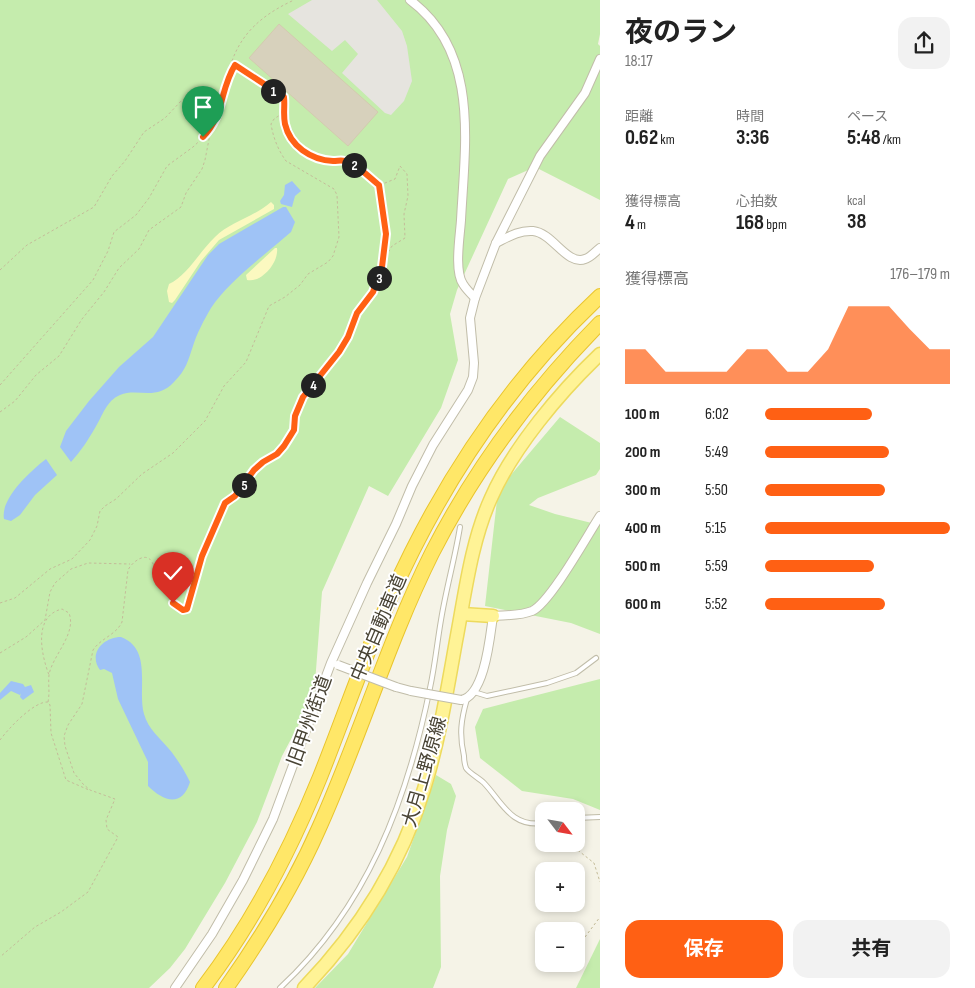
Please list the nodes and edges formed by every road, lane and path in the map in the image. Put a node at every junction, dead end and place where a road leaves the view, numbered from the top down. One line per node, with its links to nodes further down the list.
1 (294, 0): 4 (path)
2 (410, 0): 15 (street)
3 (600, 59): 9 (street)
4 (235, 65): 5 (path); 6 (path)
5 (219, 112): 7 (path); 12 (path)
6 (284, 113): 8 (path); 26 (path)
7 (211, 129): 21 (path); 22 (path)
8 (379, 185): 11 (path); 11 (path)
9 (496, 243): 10 (street); 15 (street)
10 (600, 248)
11 (382, 261): 25 (path)
12 (0, 270)
13 (600, 292): 18 (highway)
14 (600, 296): 18 (highway, 中央自動車道)
15 (475, 298): 32 (street)
16 (600, 323): 20 (highway, 中央自動車道)
17 (600, 332): 20 (lane)
18 (563, 333): 48 (highway, 中央自動車道)
19 (600, 354): 27 (main road, 大月上野原線)
20 (550, 377): 49 (highway, 中央自動車道)
21 (0, 385)
22 (0, 412)
23 (600, 516): 28 (street)
24 (460, 527): 50 (lane)
25 (131, 564): 29 (path); 38 (path)
26 (0, 603)
27 (462, 614): 28 (main road); 51 (main road, 大月上野原線)
28 (493, 616): 34 (street)
29 (45, 620): 30 (path); 33 (path); 33 (path)
30 (0, 653)
31 (596, 658): 34 (lane)
32 (335, 664): 35 (street, 旧甲州街道, bridge); 47 (street, 旧甲州街道)
33 (49, 675): 36 (path)
34 (474, 692): 35 (street)
35 (464, 699): 41 (lane)
36 (48, 702): 37 (path); 38 (path)
37 (0, 740)
38 (90, 790): 46 (path)
39 (600, 817): 40 (lane)
40 (585, 818)
41 (535, 824)
42 (581, 852): 43 (path)
43 (600, 882)
44 (600, 917): 45 (path)
45 (585, 937)
46 (0, 956)
47 (175, 988)
48 (203, 988)
49 (226, 988)
50 (280, 988)
51 (304, 988)

